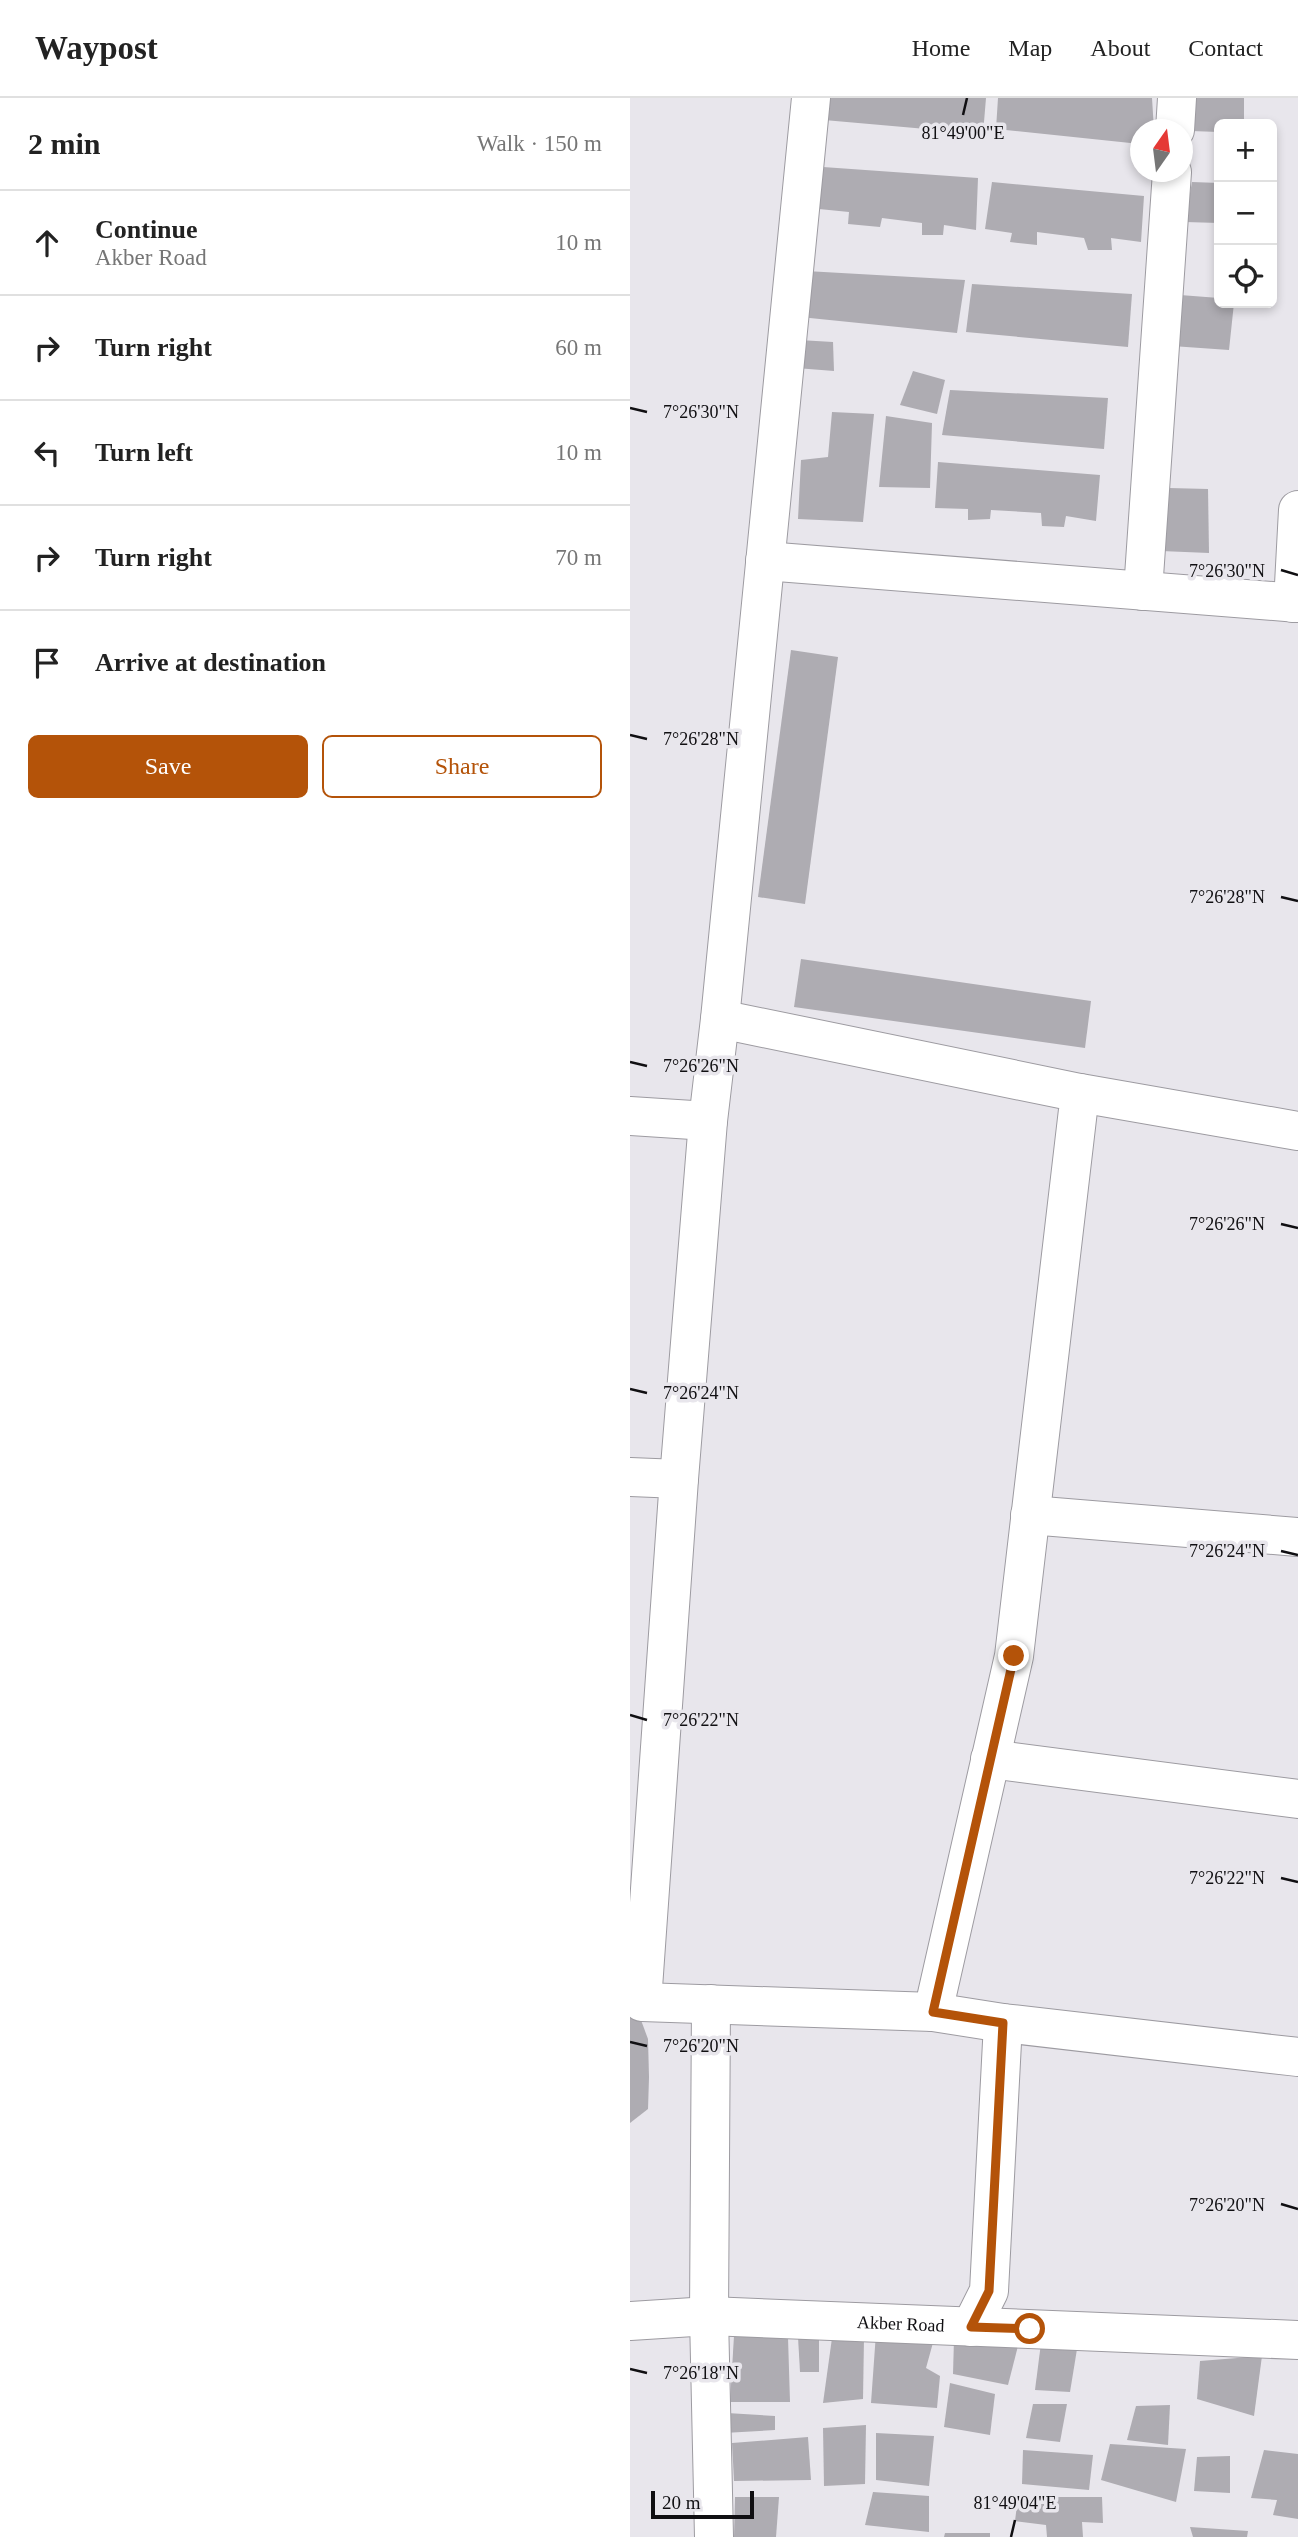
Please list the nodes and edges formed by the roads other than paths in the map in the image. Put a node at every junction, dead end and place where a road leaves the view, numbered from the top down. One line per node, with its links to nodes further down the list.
1 (811, 98): 6 (street)
2 (1177, 98): 3 (street)
3 (1176, 119)
4 (1171, 182): 7 (street)
5 (1298, 510): 8 (street)
6 (765, 561): 7 (street); 9 (street)
7 (1143, 591): 8 (street)
8 (1295, 603)
9 (720, 1019): 10 (street); 12 (street)
10 (1080, 1093): 13 (street); 16 (street)
11 (630, 1116): 12 (street)
12 (708, 1121): 15 (street)
13 (1298, 1131)
14 (630, 1476): 15 (street)
15 (679, 1479): 20 (street)
16 (1030, 1515): 17 (street); 18 (street)
17 (1298, 1537)
18 (990, 1759): 19 (street); 22 (street)
19 (1298, 1799)
20 (636, 2001): 21 (street)
21 (711, 2004): 22 (street); 25 (street)
22 (933, 2012): 23 (street)
23 (1003, 2023): 24 (street); 27 (street)
24 (1298, 2056)
25 (709, 2316): 26 (street, Akber Road); 27 (street, Akber Road); 29 (street)
26 (630, 2321)
27 (971, 2327): 28 (street, Akber Road)
28 (1298, 2340)
29 (715, 2537)

